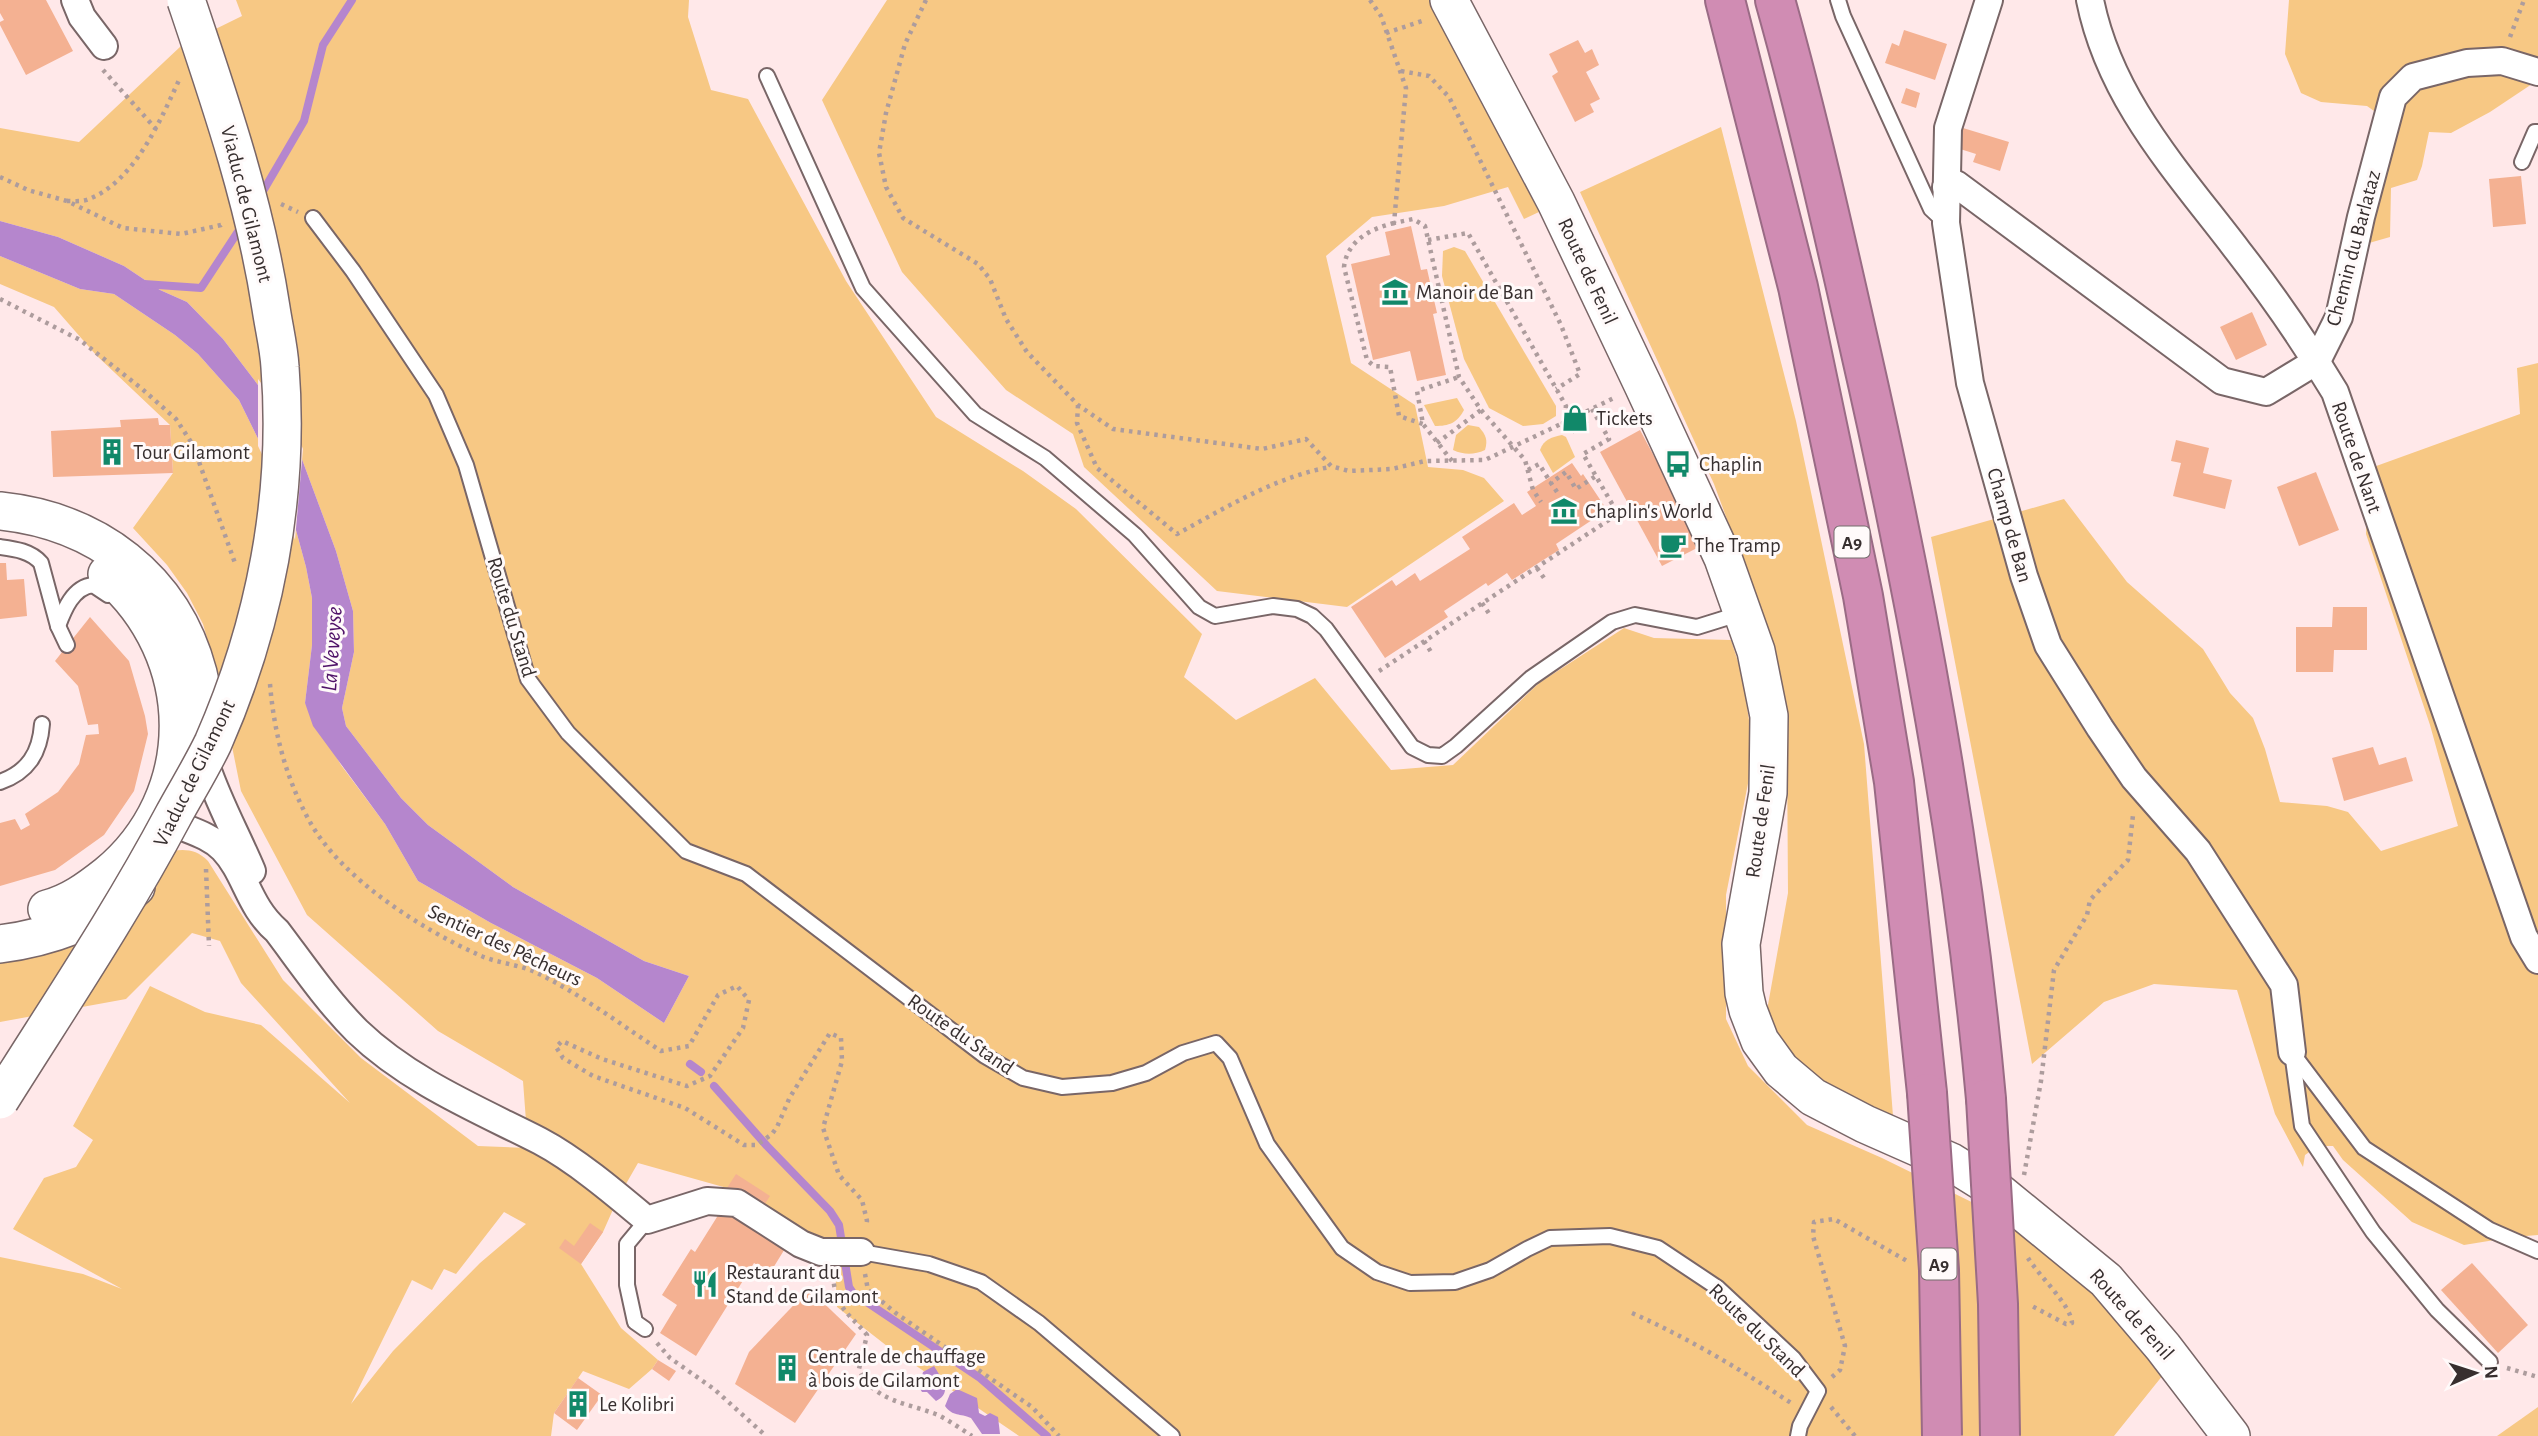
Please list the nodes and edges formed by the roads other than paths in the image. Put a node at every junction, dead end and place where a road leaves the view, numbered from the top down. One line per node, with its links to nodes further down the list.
1 (75, 0): 9 (street)
2 (186, 0): 34 (street, Viaduc de Gilamont, bridge)
3 (1725, 0): 42 (highway, A9, bridge)
4 (1775, 0): 43 (highway, A9, bridge)
5 (1838, 0): 16 (lane)
6 (1989, 0): 14 (street, Champ de Ban)
7 (2090, 0): 17 (street, Route de Nant)
8 (1439, 9): 21 (street, Route de Fenil)
9 (104, 46)
10 (2538, 72): 17 (street, Chemin du Barlataz)
11 (767, 76): 21 (lane)
12 (2538, 132): 13 (lane)
13 (2522, 162)
14 (1946, 187): 16 (street, Champ de Ban); 17 (street)
15 (313, 218): 41 (lane, Route du Stand)
16 (1946, 223): 33 (street, Champ de Ban)
17 (2317, 361): 32 (street, Route de Nant)
18 (0, 511): 26 (street)
19 (0, 534): 22 (street)
20 (0, 547): 23 (lane)
21 (1743, 612): 44 (street, Route de Fenil)
22 (146, 618): 23 (lane); 29 (street)
23 (58, 626): 24 (lane)
24 (67, 645)
25 (42, 724): 27 (lane)
26 (204, 759): 28 (street); 30 (street)
27 (0, 782)
28 (192, 831): 30 (street); 31 (street)
29 (0, 920)
30 (277, 931): 35 (street)
31 (0, 944)
32 (2538, 960)
33 (2292, 1052): 36 (lane); 39 (lane)
34 (0, 1100)
35 (648, 1220): 37 (street); 38 (lane)
36 (2538, 1251)
37 (846, 1252): 40 (lane)
38 (645, 1329)
39 (2490, 1362)
40 (1172, 1436)
41 (1798, 1436)
42 (1942, 1436)
43 (2000, 1436)
44 (2231, 1436)

